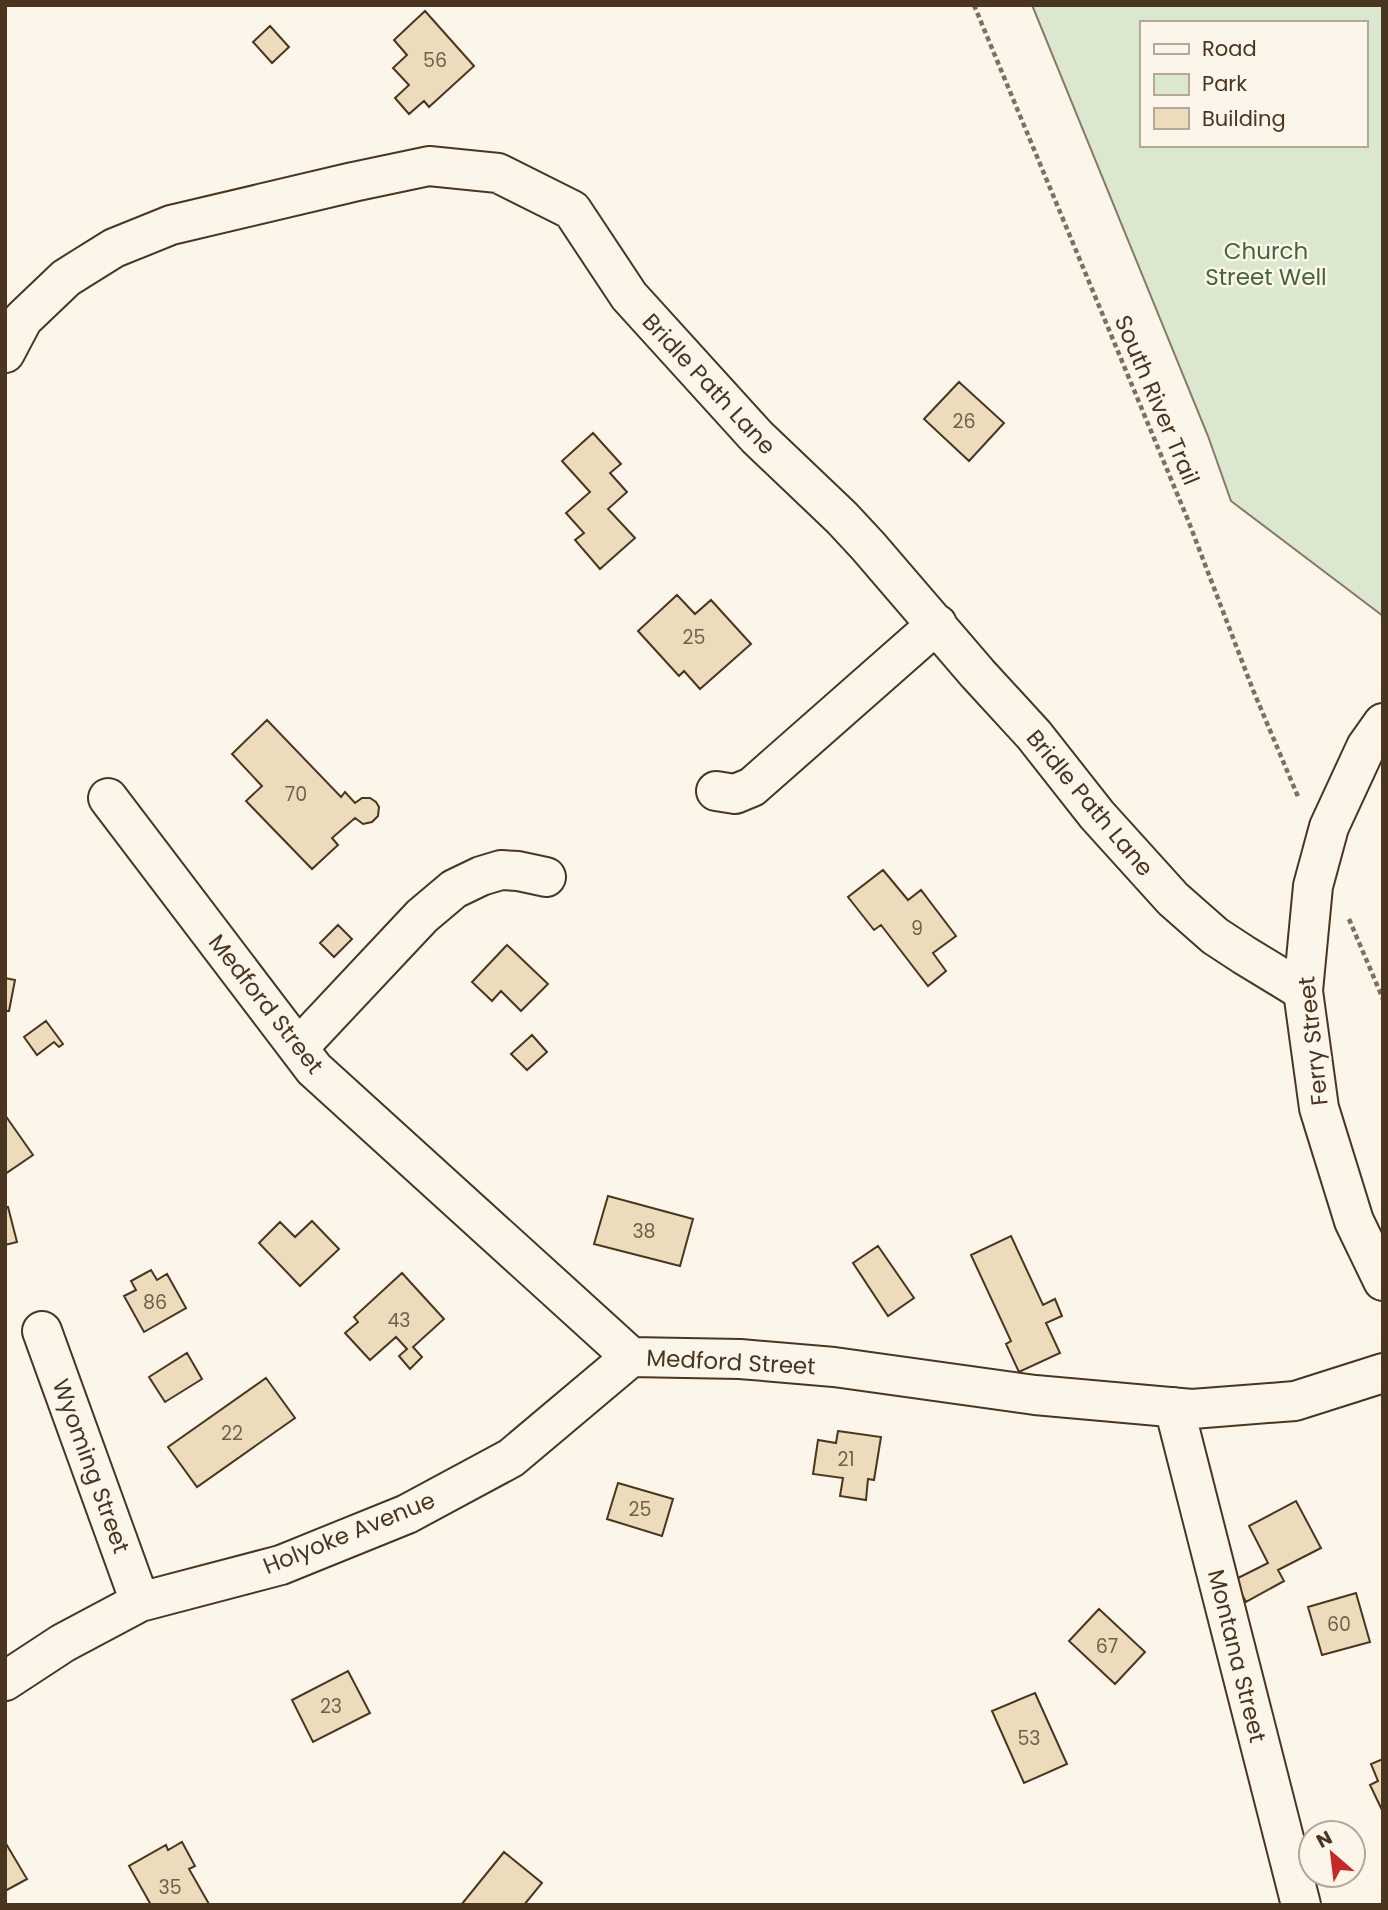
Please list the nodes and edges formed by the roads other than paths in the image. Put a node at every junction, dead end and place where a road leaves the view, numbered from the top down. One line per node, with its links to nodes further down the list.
1 (5, 353): 2 (street, Bridle Path Lane)
2 (937, 624): 4 (street); 7 (street, Bridle Path Lane)
3 (1383, 723): 7 (street, Ferry Street)
4 (716, 792)
5 (108, 798): 8 (street, Medford Street)
6 (546, 877): 8 (street)
7 (1303, 991): 9 (street, Ferry Street)
8 (298, 1048): 11 (street, Medford Street)
9 (1383, 1280)
10 (42, 1331): 14 (street, Wyoming Street)
11 (631, 1357): 13 (street, Medford Street); 14 (street, Holyoke Avenue)
12 (1383, 1373): 13 (street, Medford Street)
13 (1174, 1407): 16 (street, Montana Street)
14 (140, 1602): 15 (street, Holyoke Avenue)
15 (5, 1681)
16 (1301, 1905)

